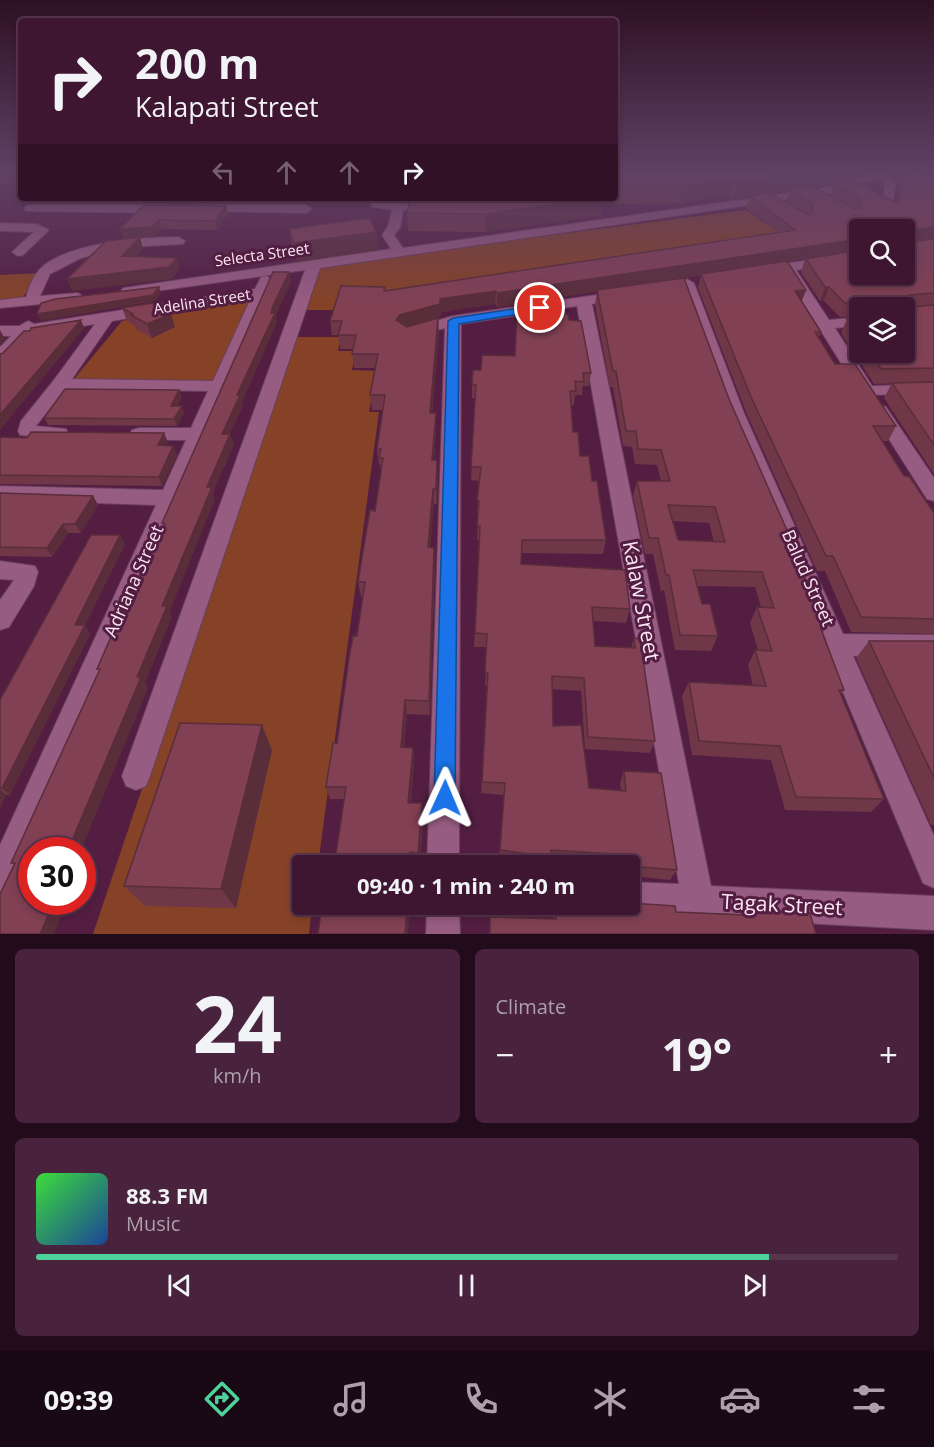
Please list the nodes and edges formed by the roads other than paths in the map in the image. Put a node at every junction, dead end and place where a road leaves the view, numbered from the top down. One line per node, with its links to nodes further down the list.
1 (166, 216): 6 (street)
2 (396, 216): 5 (street)
3 (653, 216): 9 (street, Selecta Street)
4 (0, 226): 11 (street)
5 (394, 228): 8 (street); 10 (street)
6 (145, 240): 7 (street); 20 (street)
7 (179, 241)
8 (408, 241): 9 (street); 10 (street)
9 (446, 245): 10 (street, Selecta Street)
10 (396, 248): 13 (street, Selecta Street)
11 (18, 252)
12 (849, 258): 14 (street)
13 (314, 264): 18 (street, Selecta Street); 44 (street)
14 (788, 267): 15 (street); 25 (street)
15 (754, 273)
16 (687, 283): 42 (street, Balud Street)
17 (264, 286): 22 (street, Adelina Street); 31 (street, Adriana Street)
18 (119, 292)
19 (86, 296): 20 (street)
20 (32, 302): 21 (street); 27 (street)
21 (0, 304)
22 (106, 317): 27 (street, Adelina Street); 30 (street)
23 (453, 321): 28 (street); 45 (street); 49 (street, Kalaw Street)
24 (849, 322): 25 (street)
25 (825, 325): 33 (street)
26 (0, 331): 27 (street, Adelina Street)
27 (22, 331): 29 (street)
28 (407, 334)
29 (0, 357)
30 (60, 384): 31 (street); 34 (street)
31 (220, 386): 36 (street, Adriana Street)
32 (934, 389): 33 (street)
33 (867, 391): 38 (street)
34 (81, 433)
35 (116, 434): 36 (street)
36 (199, 434): 39 (street, Adriana Street)
37 (0, 493): 39 (street)
38 (934, 494)
39 (171, 498): 47 (street, Adriana Street)
40 (0, 570): 41 (street)
41 (0, 620)
42 (838, 645): 43 (street); 46 (street, Balud Street)
43 (934, 646)
44 (136, 776)
45 (443, 855)
46 (934, 872)
47 (0, 881)
48 (640, 898): 49 (street, Tagak Street)
49 (698, 901): 50 (street, Tagak Street)
50 (934, 913)
51 (443, 915): 52 (street)
52 (443, 934)

